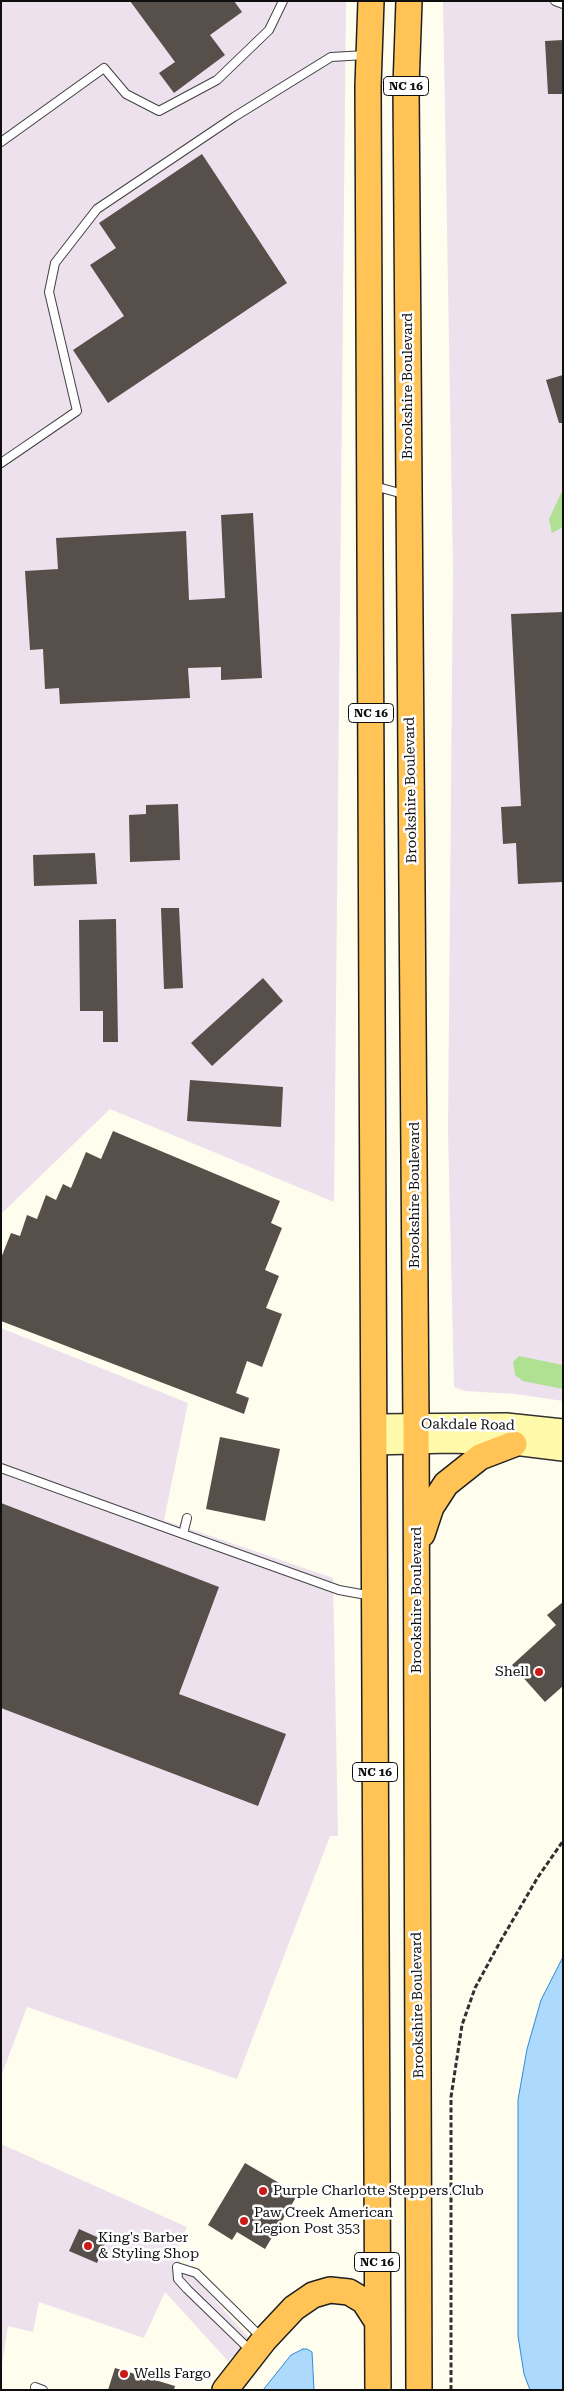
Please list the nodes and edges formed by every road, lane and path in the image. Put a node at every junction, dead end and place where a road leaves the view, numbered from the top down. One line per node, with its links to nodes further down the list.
1 (283, 1): 7 (lane)
2 (371, 1): 6 (highway, NC 16)
3 (409, 1): 10 (highway, Brookshire Boulevard / NC 16)
4 (555, 1): 5 (lane)
5 (563, 4)
6 (369, 55): 8 (lane); 9 (highway, NC 16)
7 (1, 142)
8 (1, 463)
9 (370, 484): 10 (lane); 13 (highway, NC 16)
10 (408, 496): 12 (highway, Brookshire Boulevard / NC 16)
11 (563, 1430): 12 (main road, Oakdale Road)
12 (416, 1433): 13 (main road, Oakdale Road); 14 (main road, Oakdale Road); 19 (highway, Brookshire Boulevard / NC 16)
13 (373, 1435): 20 (highway, NC 16)
14 (514, 1444): 15 (main road, Oakdale Road); 19 (highway)
15 (563, 1450)
16 (1, 1468): 18 (lane)
17 (187, 1518): 18 (lane)
18 (184, 1534): 20 (lane)
19 (417, 1554): 28 (highway, Brookshire Boulevard / NC 16)
20 (374, 1596): 22 (highway, NC 16)
21 (563, 1841): 29 (path)
22 (377, 2321): 23 (highway); 27 (highway, NC 16)
23 (259, 2347): 23 (lane); 26 (highway)
24 (35, 2387): 25 (lane)
25 (44, 2390)
26 (225, 2390)
27 (378, 2390)
28 (419, 2390)
29 (451, 2390)

